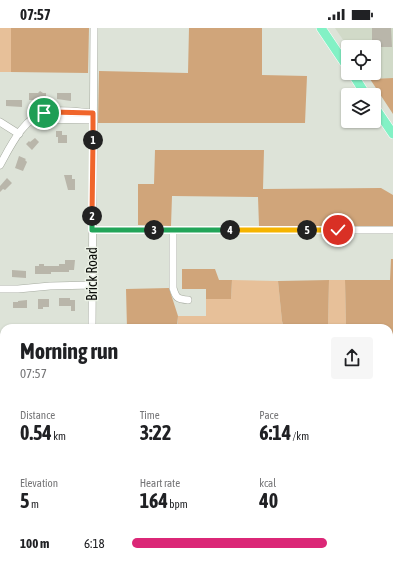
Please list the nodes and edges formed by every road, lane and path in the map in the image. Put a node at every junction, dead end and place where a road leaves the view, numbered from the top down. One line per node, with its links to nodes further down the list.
1 (94, 28): 4 (street, Brick Road)
2 (321, 28): 3 (main road)
3 (341, 58)
4 (93, 113): 6 (street); 7 (street, Brick Road)
5 (381, 116): 10 (main road)
6 (34, 119): 7 (street); 9 (street)
7 (93, 120): 12 (street, Brick Road)
8 (0, 122): 9 (street)
9 (19, 134): 11 (street)
10 (393, 134)
11 (0, 165)
12 (92, 230): 13 (street); 15 (street, Brick Road)
13 (173, 230): 14 (street); 17 (street)
14 (393, 230)
15 (92, 285): 16 (street); 18 (street, Brick Road)
16 (0, 289)
17 (188, 300)
18 (92, 324)

